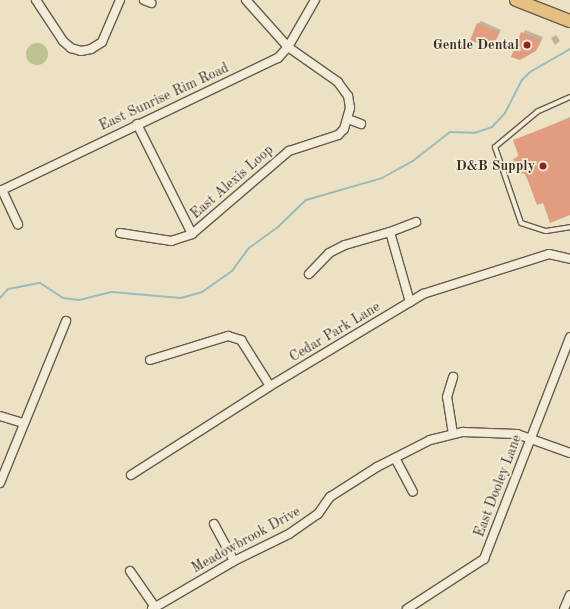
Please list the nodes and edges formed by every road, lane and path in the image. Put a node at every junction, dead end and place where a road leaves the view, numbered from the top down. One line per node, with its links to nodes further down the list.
1 (36, 0): 2 (street)
2 (120, 0)
3 (246, 0): 7 (street)
4 (315, 0): 7 (street, East Sunrise Rim Road)
5 (518, 0): 6 (main road)
6 (570, 21)
7 (288, 47): 9 (street); 10 (street, East Sunrise Rim Road)
8 (570, 96): 15 (lane)
9 (348, 119): 11 (street); 18 (street, East Alexis Loop)
10 (137, 124): 12 (street, East Sunrise Rim Road); 18 (street, East Alexis Loop)
11 (361, 124)
12 (1, 190): 14 (street)
13 (416, 222): 16 (street)
14 (18, 224)
15 (570, 227)
16 (390, 232): 20 (street); 21 (street)
17 (120, 233): 18 (street)
18 (192, 234)
19 (570, 259): 21 (street, Cedar Park Lane)
20 (309, 274)
21 (410, 302): 26 (street, Cedar Park Lane)
22 (66, 322): 28 (street)
23 (570, 337): 30 (street, East Dooley Lane)
24 (150, 360): 26 (street)
25 (453, 376): 29 (street)
26 (270, 386): 33 (street, Cedar Park Lane)
27 (0, 416): 28 (street)
28 (23, 423): 34 (street)
29 (453, 434): 30 (street, Meadowbrook Drive); 32 (street, Meadowbrook Drive)
30 (530, 438): 31 (street, Meadowbrook Drive); 41 (street, East Dooley Lane)
31 (570, 453)
32 (395, 458): 35 (street); 37 (street, Meadowbrook Drive)
33 (131, 476)
34 (0, 483)
35 (413, 492)
36 (214, 524): 37 (street)
37 (234, 561): 40 (street, Meadowbrook Drive)
38 (130, 571): 40 (street)
39 (570, 595): 42 (street)
40 (153, 608)
41 (408, 609)
42 (564, 609)

